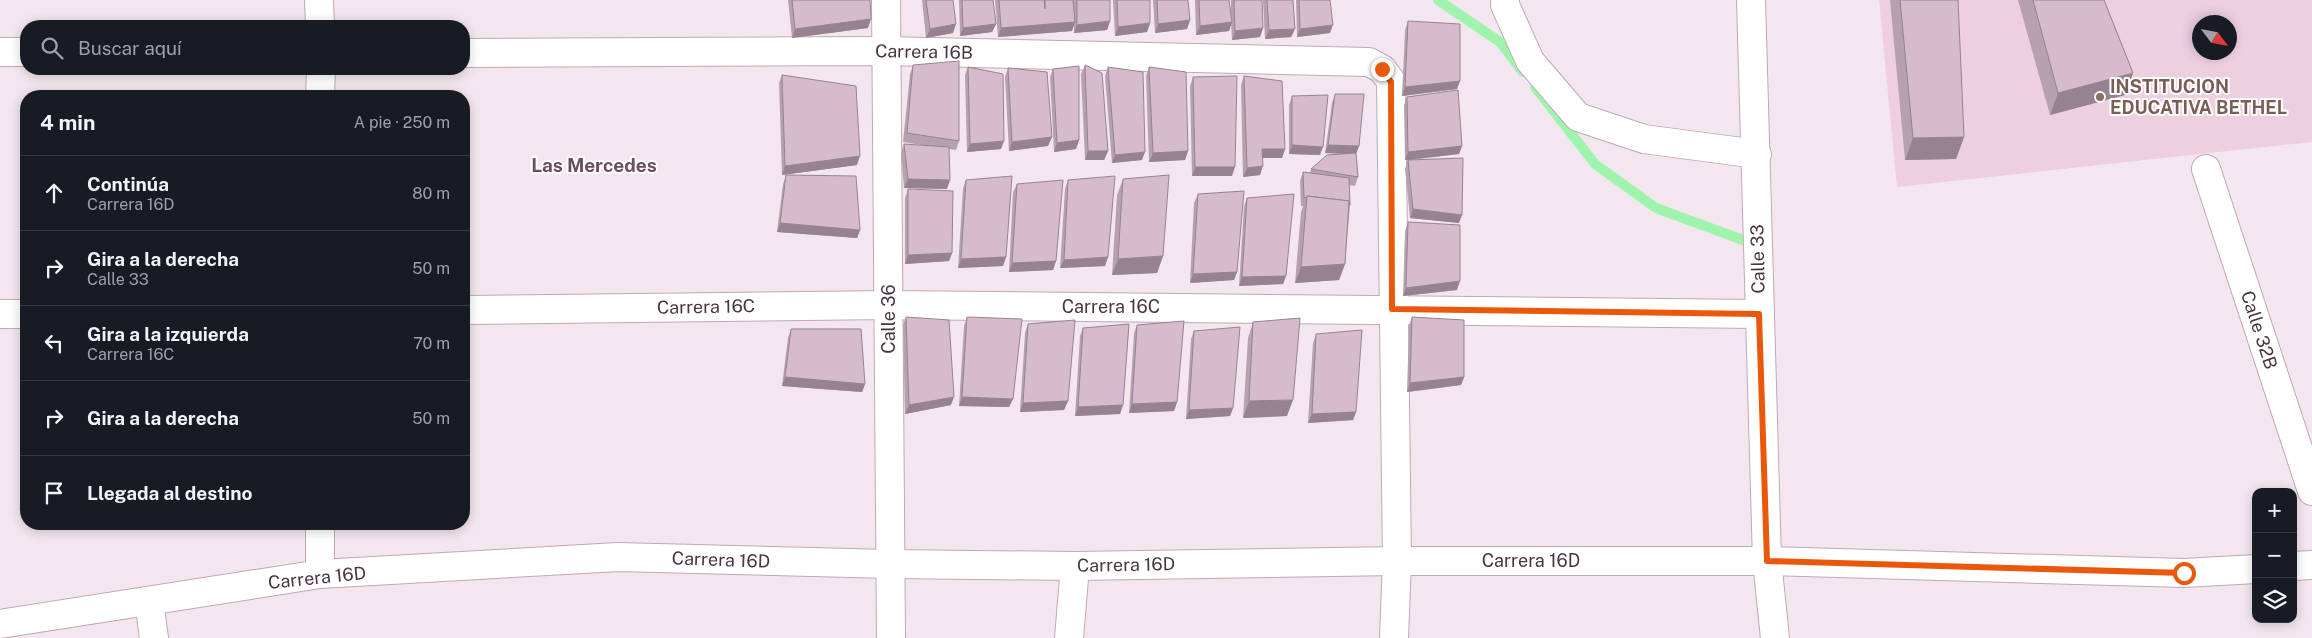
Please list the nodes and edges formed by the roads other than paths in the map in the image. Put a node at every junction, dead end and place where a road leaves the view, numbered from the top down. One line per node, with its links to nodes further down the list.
1 (319, 0): 5 (street)
2 (886, 0): 6 (street, Calle 36)
3 (1505, 0): 12 (street)
4 (1751, 0): 12 (street, Calle 33)
5 (320, 20)
6 (886, 51): 9 (street, Carrera 16B); 14 (street, Calle 36); 15 (street, Carrera 16B)
7 (0, 52): 8 (street)
8 (20, 52)
9 (470, 53)
10 (321, 75): 11 (street)
11 (320, 90)
12 (1757, 154): 19 (street, Calle 33)
13 (2206, 170): 20 (street, Calle 32B)
14 (889, 305): 15 (street, Carrera 16C); 16 (street, Carrera 16C); 24 (street, Calle 36)
15 (1392, 309): 19 (street, Carrera 16C); 22 (street)
16 (470, 310)
17 (0, 314): 18 (street)
18 (20, 314)
19 (1759, 314): 23 (street, Calle 33)
20 (2312, 491)
21 (320, 530): 29 (street)
22 (1397, 561): 23 (street, Carrera 16D); 26 (street, Carrera 16D); 35 (street)
23 (1767, 561): 28 (street, Carrera 16D); 36 (street, Calle 33)
24 (890, 564): 26 (street, Carrera 16D); 29 (street, Carrera 16D); 33 (street, Calle 36)
25 (2312, 565): 27 (street)
26 (1075, 566): 34 (street)
27 (2297, 566)
28 (2252, 569)
29 (320, 574): 30 (street, Carrera 16D)
30 (149, 601): 31 (street, Carrera 16D); 32 (street)
31 (0, 624)
32 (154, 638)
33 (891, 638)
34 (1069, 638)
35 (1394, 638)
36 (1775, 638)

